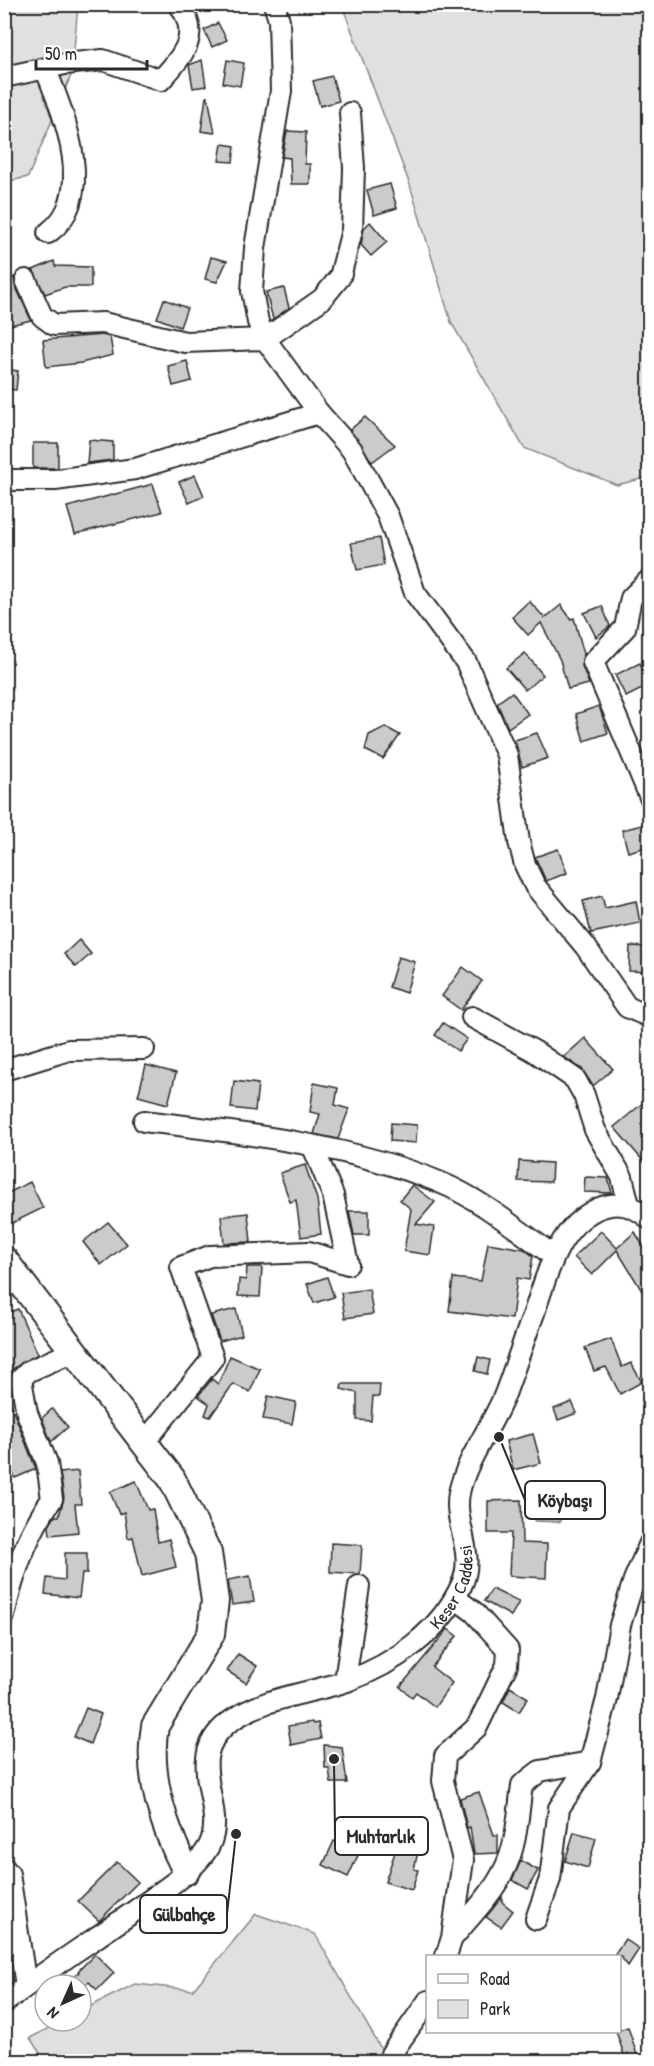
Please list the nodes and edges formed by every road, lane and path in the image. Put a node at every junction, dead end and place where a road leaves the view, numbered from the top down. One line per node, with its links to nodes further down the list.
1 (179, 4): 3 (street)
2 (274, 4): 8 (street)
3 (46, 70): 4 (street); 6 (street)
4 (4, 77)
5 (350, 113): 8 (street)
6 (48, 233)
7 (26, 280): 8 (street)
8 (266, 339): 9 (street)
9 (319, 413): 10 (street); 14 (street)
10 (4, 480)
11 (650, 579): 12 (street)
12 (650, 797)
13 (472, 1017): 19 (street)
14 (650, 1017)
15 (144, 1049): 16 (street)
16 (4, 1070)
17 (144, 1120): 18 (street)
18 (313, 1147): 21 (street); 24 (street)
19 (628, 1205): 20 (street); 21 (street, Keser Caddesi)
20 (650, 1219)
21 (554, 1256): 28 (street, Keser Caddesi)
22 (4, 1260): 23 (main road)
23 (74, 1351): 24 (main road); 26 (street)
24 (144, 1443): 33 (main road)
25 (650, 1543): 31 (street)
26 (8, 1585): 29 (street)
27 (359, 1586): 30 (street)
28 (455, 1598): 30 (street, Keser Caddesi); 35 (street)
29 (4, 1616)
30 (345, 1681): 33 (street, Keser Caddesi)
31 (590, 1762): 34 (street); 35 (street)
32 (4, 1868): 36 (street)
33 (186, 1871): 36 (street, Keser Caddesi)
34 (536, 1919)
35 (449, 1947)
36 (26, 1986): 37 (street, Keser Caddesi)
37 (4, 2003)
38 (426, 2004): 39 (street)
39 (399, 2061)

